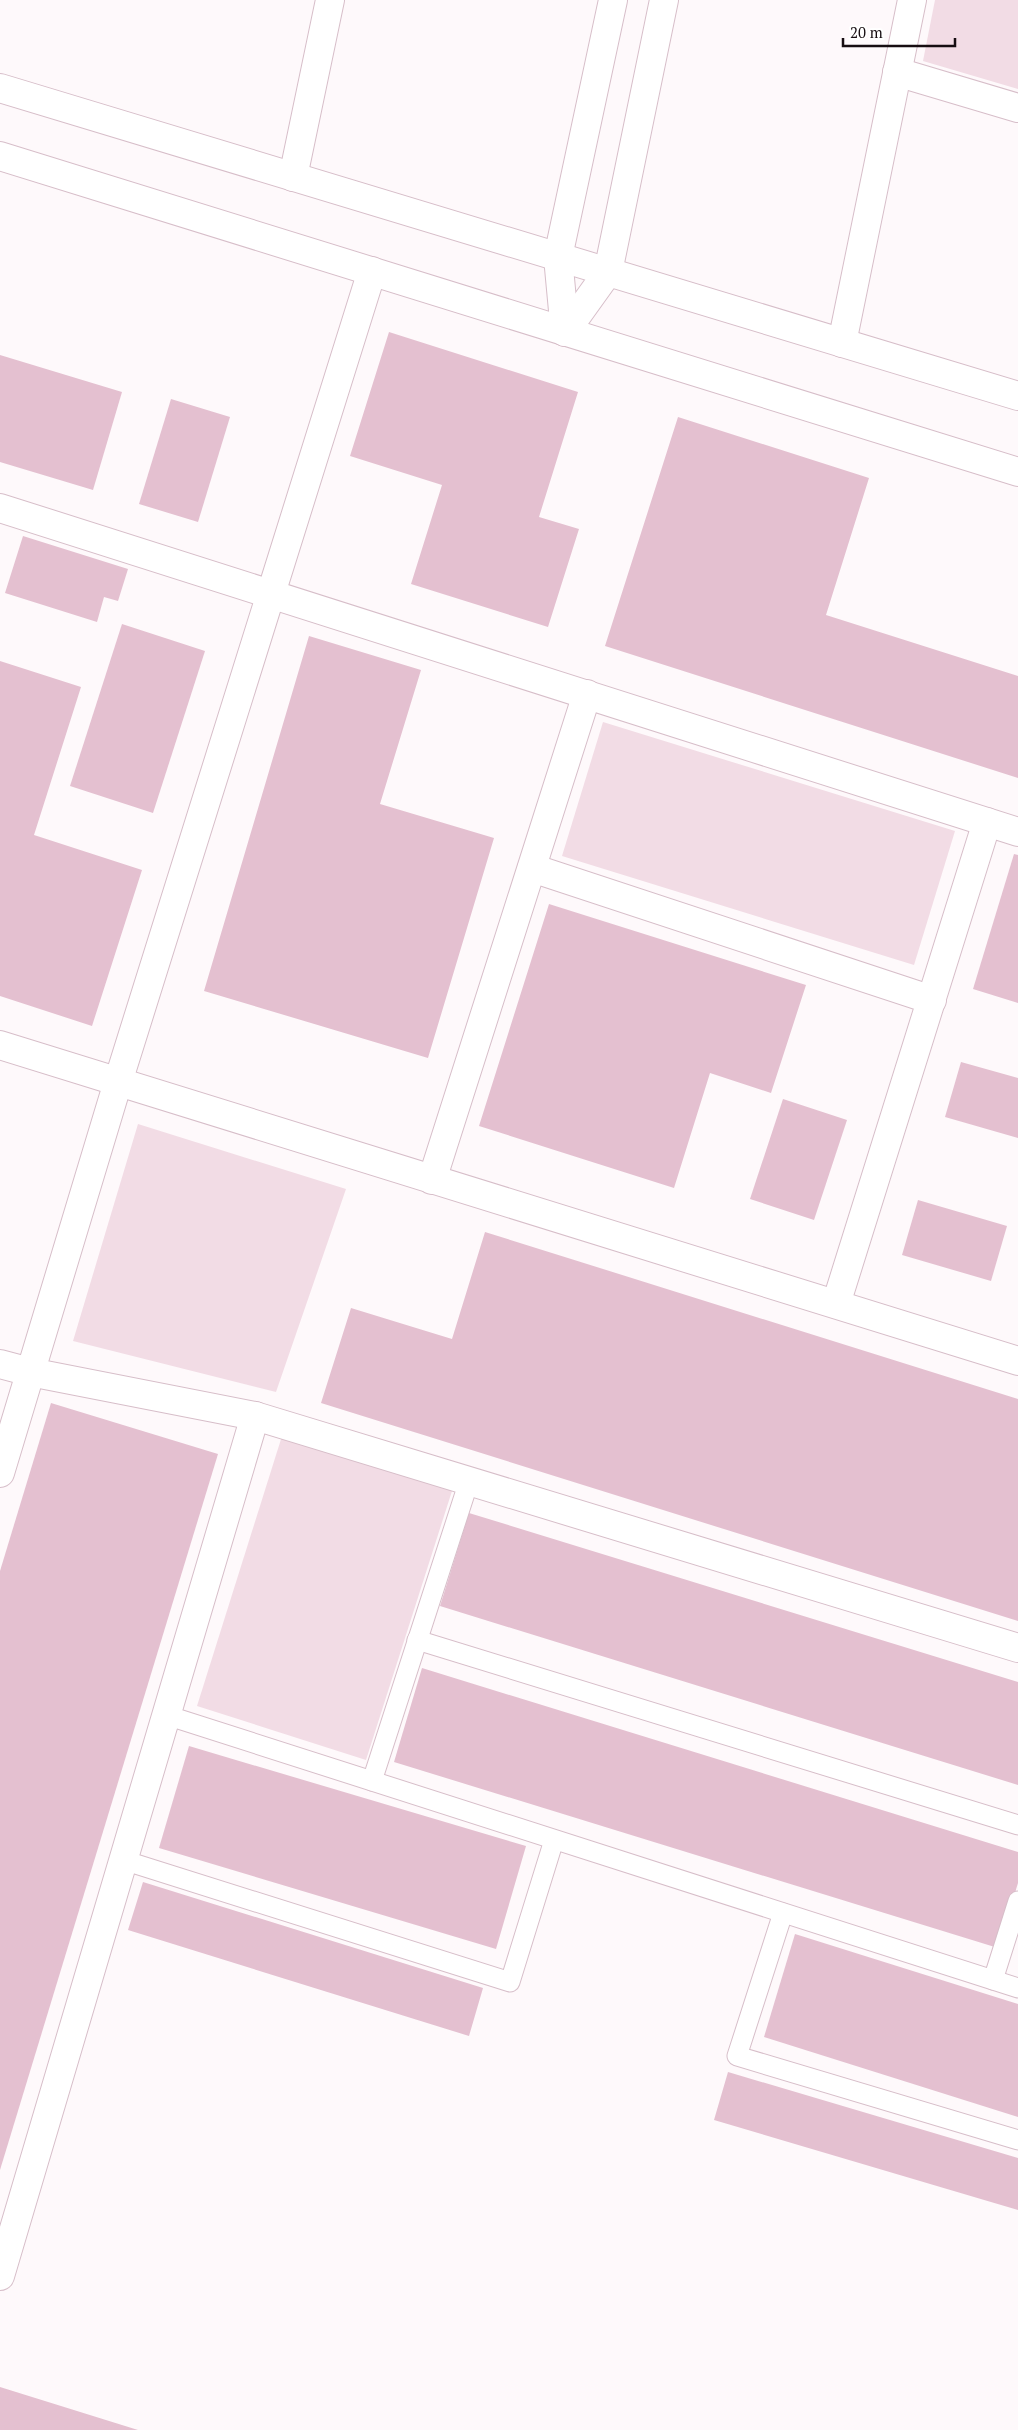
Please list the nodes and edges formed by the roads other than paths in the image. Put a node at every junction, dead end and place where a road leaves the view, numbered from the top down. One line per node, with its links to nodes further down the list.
1 (330, 0): 9 (street)
2 (613, 0): 10 (street)
3 (664, 0): 12 (street)
4 (912, 0): 5 (street)
5 (897, 72): 7 (street); 14 (street)
6 (0, 88): 9 (street)
7 (1018, 108)
8 (0, 156): 11 (street)
9 (292, 177): 10 (street)
10 (558, 257): 12 (street); 13 (street)
11 (372, 271): 13 (street); 18 (street)
12 (608, 272): 13 (street); 14 (street)
13 (565, 332): 16 (street)
14 (842, 343): 15 (street)
15 (1018, 396)
16 (1018, 472)
17 (2, 515): 18 (street)
18 (271, 592): 19 (street); 25 (street)
19 (587, 694): 20 (street); 22 (street)
20 (987, 822): 21 (street); 23 (street)
21 (1018, 832)
22 (532, 868): 23 (street); 26 (street)
23 (932, 1000): 27 (street)
24 (0, 1046): 25 (street)
25 (118, 1082): 26 (street); 30 (street)
26 (432, 1180): 27 (street)
27 (836, 1304): 28 (street)
28 (1018, 1361)
29 (0, 1364): 30 (street)
30 (30, 1372): 31 (street); 32 (street)
31 (255, 1416): 33 (street); 36 (street)
32 (0, 1474)
33 (469, 1481): 34 (lane); 35 (street)
34 (418, 1640): 37 (lane); 38 (lane)
35 (1018, 1648)
36 (166, 1715): 37 (lane); 40 (street)
37 (372, 1781): 39 (lane)
38 (1018, 1825)
39 (554, 1840): 40 (lane); 42 (lane)
40 (123, 1860): 46 (street)
41 (1018, 1901): 43 (lane)
42 (783, 1913): 43 (lane); 45 (lane)
43 (994, 1980): 44 (lane)
44 (1018, 1988)
45 (1018, 2140)
46 (0, 2276)

